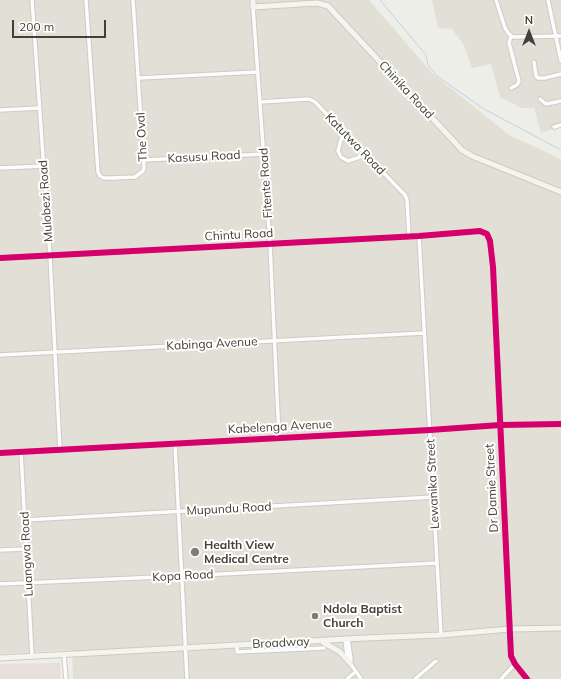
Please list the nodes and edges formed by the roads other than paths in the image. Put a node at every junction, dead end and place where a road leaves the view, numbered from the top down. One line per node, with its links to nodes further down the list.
1 (32, 0): 20 (street, Mulobezi Road)
2 (86, 0): 27 (street, The Oval)
3 (133, 0): 15 (street, The Oval)
4 (253, 0): 7 (main road, Fitente Road)
5 (496, 0): 8 (street)
6 (548, 0): 9 (street)
7 (253, 7): 13 (street, Fitente Road); 30 (main road, Chinika Road)
8 (511, 36): 9 (street); 16 (street)
9 (556, 36): 10 (street); 11 (street)
10 (561, 36)
11 (561, 61)
12 (534, 62): 14 (street)
13 (258, 72): 15 (street); 19 (street, Fitente Road)
14 (561, 74)
15 (139, 78): 27 (street, The Oval)
16 (511, 88)
17 (540, 99): 18 (street)
18 (561, 101)
19 (260, 102): 24 (street, Katutwa Road); 25 (street, Fitente Road)
20 (39, 108): 21 (street); 28 (street, Mulobezi Road)
21 (0, 110)
22 (561, 125): 23 (street)
23 (554, 127)
24 (343, 132): 26 (street, Katutwa Road); 26 (street)
25 (264, 154): 27 (street, Kasusu Road); 34 (street, Fitente Road)
26 (366, 155): 32 (street, Katutwa Road)
27 (144, 160)
28 (44, 166): 29 (street); 35 (street, Mulobezi Road)
29 (0, 168)
30 (561, 192)
31 (480, 231): 33 (street, Chintu Road); 42 (street, Dr Damie Street)
32 (409, 236): 33 (street, Chintu Road); 34 (street, Chintu Road)
33 (419, 236): 37 (street, Lewanika Street)
34 (270, 244): 35 (street, Chintu Road); 38 (street, Fitente Road)
35 (50, 256): 36 (street, Chintu Road); 39 (street, Mulobezi Road)
36 (0, 258)
37 (424, 333): 38 (street, Kabinga Avenue); 43 (street, Lewanika Street)
38 (275, 341): 39 (street, Kabinga Avenue); 44 (street, Fitente Road)
39 (55, 352): 40 (street, Kabinga Avenue); 46 (street, Mulobezi Road)
40 (0, 355)
41 (561, 424): 42 (street, Kabelenga Avenue)
42 (500, 425): 43 (street, Kabelenga Avenue); 59 (street, Dr Damie Street)
43 (430, 430): 44 (street, Kabelenga Avenue); 49 (street, Lewanika Street)
44 (280, 438): 45 (street, Kabelenga Avenue)
45 (175, 444): 46 (street, Kabelenga Avenue); 50 (street)
46 (60, 450): 47 (street, Kabelenga Avenue)
47 (21, 452): 48 (street, Kabelenga Avenue); 51 (street, Luangwa Road)
48 (0, 453)
49 (434, 497): 50 (street, Mupundu Road); 54 (street, Lewanika Street)
50 (178, 512): 51 (street, Mupundu Road); 55 (street)
51 (24, 520): 52 (street, Luangwa Road)
52 (26, 549): 53 (street); 56 (street, Luangwa Road)
53 (0, 550)
54 (437, 562): 55 (street, Kopa Road); 60 (street, Lewanika Street)
55 (182, 576): 56 (street, Kopa Road); 65 (street)
56 (28, 583): 57 (street, Kopa Road); 69 (street, Luangwa Road)
57 (0, 584)
58 (561, 628): 59 (main road, Broadway)
59 (510, 629): 60 (main road, Broadway); 72 (street, Dr Damie Street)
60 (441, 635): 61 (main road, Broadway)
61 (347, 639): 62 (main road, Broadway); 73 (street)
62 (321, 641): 63 (main road, Broadway); 73 (main road)
63 (266, 644): 64 (main road, Broadway); 67 (street)
64 (237, 645): 65 (main road, Broadway); 67 (street)
65 (185, 648): 68 (main road, Broadway); 76 (street)
66 (324, 648): 67 (street)
67 (266, 651)
68 (64, 655): 69 (main road, Broadway); 75 (street)
69 (32, 656): 70 (main road, Broadway)
70 (0, 658)
71 (436, 661): 79 (street)
72 (515, 664): 80 (street); 81 (street)
73 (351, 665): 74 (street)
74 (355, 672): 77 (street); 78 (street)
75 (66, 679)
76 (187, 679)
77 (347, 679)
78 (361, 679)
79 (415, 679)
80 (501, 679)
81 (527, 679)

